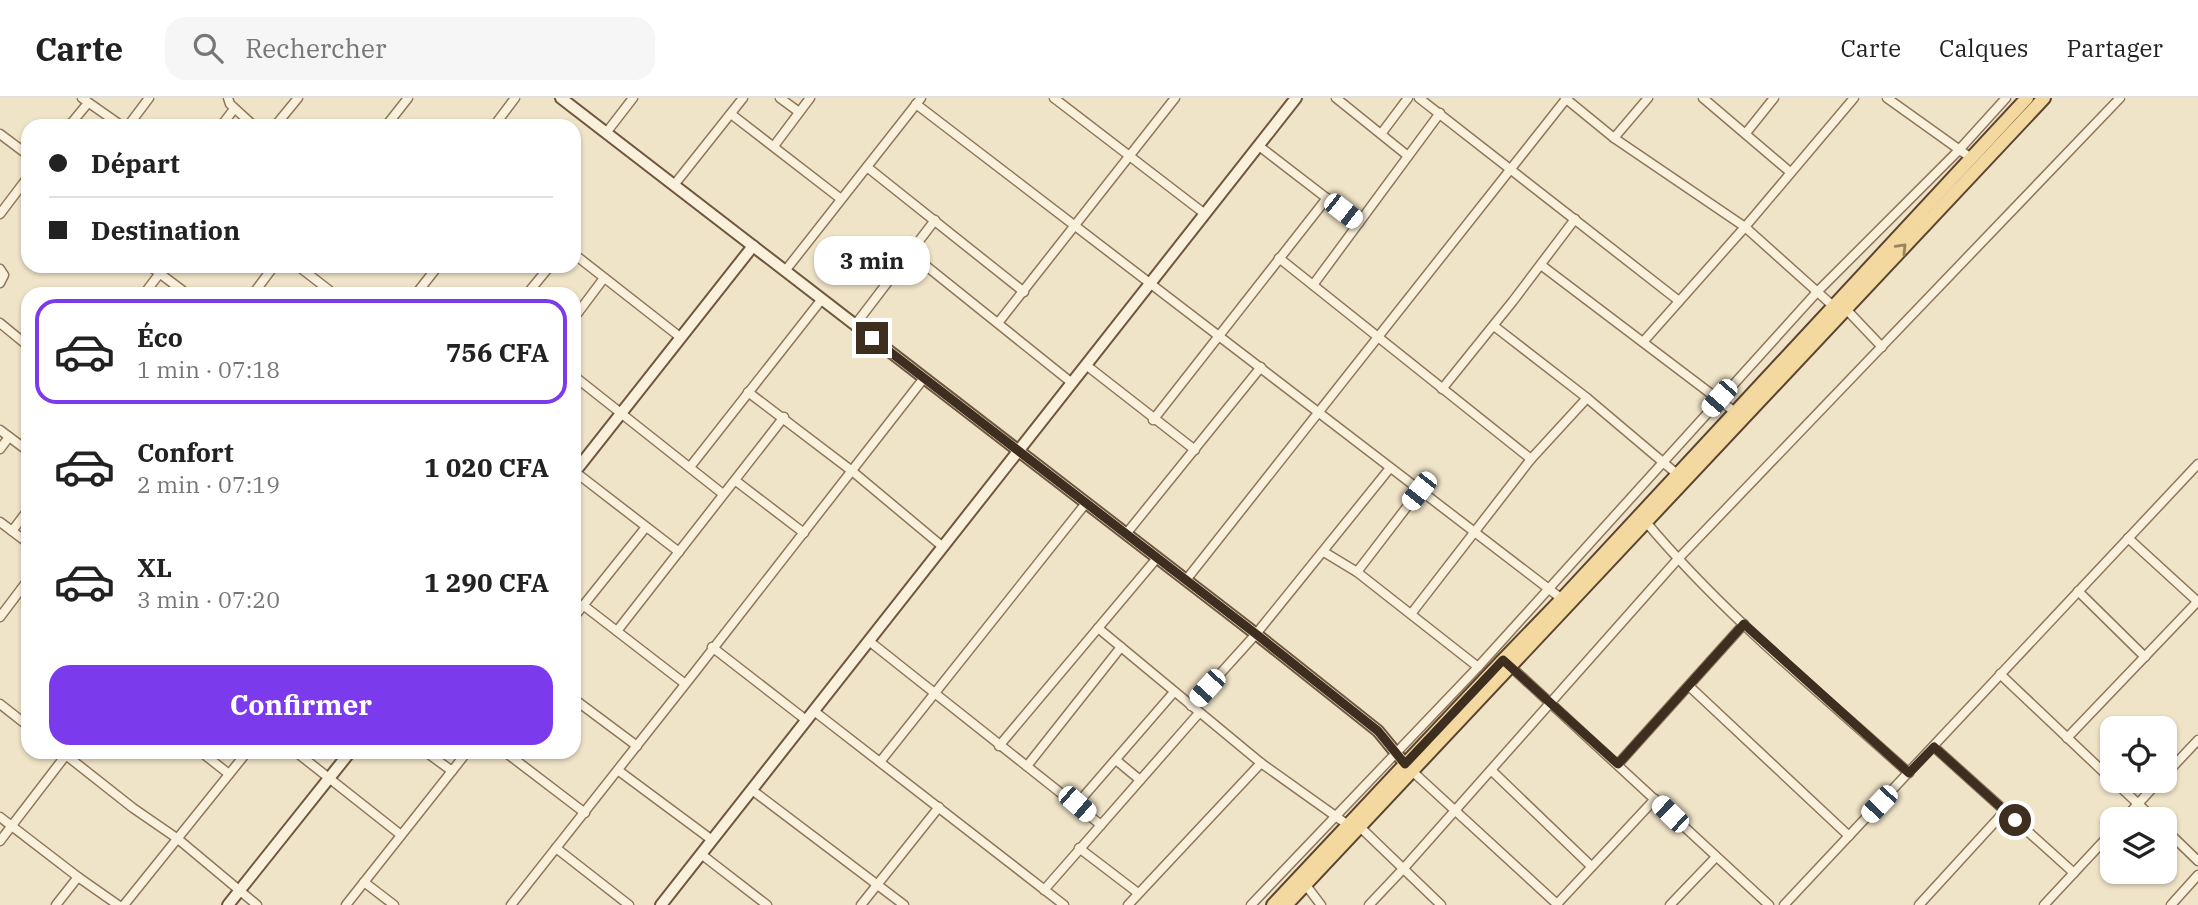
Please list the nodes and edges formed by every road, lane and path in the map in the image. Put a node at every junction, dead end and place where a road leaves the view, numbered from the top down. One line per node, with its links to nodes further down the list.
1 (149, 98): 35 (street)
2 (228, 98): 29 (street)
3 (298, 98): 38 (street)
4 (408, 98): 39 (street)
5 (514, 98): 40 (street)
6 (561, 98): 41 (street)
7 (633, 98): 41 (street)
8 (743, 98): 32 (street)
9 (780, 98): 30 (street)
10 (810, 98): 30 (street)
11 (1054, 98): 50 (street)
12 (1175, 98): 50 (street)
13 (1296, 98): 47 (street)
14 (1336, 98): 44 (street)
15 (1408, 98): 44 (street)
16 (1419, 98): 31 (street)
17 (1648, 98): 45 (street)
18 (1703, 98): 42 (street)
19 (1774, 98): 42 (street)
20 (1854, 98): 55 (street)
21 (1887, 98): 49 (street)
22 (2006, 98): 49 (street)
23 (2044, 98): 89 (main road, one-way to 23)
24 (2120, 98): 100 (street)
25 (1565, 99): 45 (street); 54 (street)
26 (2025, 99): 52 (main road)
27 (85, 100): 33 (street); 34 (street)
28 (919, 101): 53 (street); 65 (street)
29 (234, 109): 36 (street); 37 (street)
30 (799, 112): 46 (street)
31 (1440, 113): 51 (street); 54 (street)
32 (730, 114): 46 (street); 56 (street)
33 (73, 119)
34 (112, 119)
35 (133, 119)
36 (226, 119)
37 (246, 119)
38 (281, 119)
39 (392, 119)
40 (499, 119)
41 (606, 132): 56 (street)
42 (1746, 133): 55 (street)
43 (0, 134): 48 (street)
44 (1381, 134): 51 (street)
45 (1614, 138): 66 (street)
46 (774, 146): 59 (street)
47 (1259, 146): 58 (street); 61 (street)
48 (21, 150)
49 (1958, 151): 52 (street); 86 (street)
50 (1129, 156): 61 (street); 65 (street)
51 (1408, 156): 64 (street)
52 (1971, 158): 89 (main road)
53 (867, 167): 59 (street); 63 (street)
54 (1510, 168): 62 (street); 97 (street)
55 (1790, 172): 66 (street)
56 (674, 185): 67 (street)
57 (21, 186): 60 (street)
58 (1327, 198): 64 (street); 69 (street)
59 (841, 199): 73 (street)
60 (0, 214)
61 (1205, 214): 78 (street)
62 (1575, 219): 71 (street); 88 (street)
63 (935, 220): 68 (street); 85 (street)
64 (1359, 223): 80 (street)
65 (1076, 224): 78 (street); 85 (street)
66 (1745, 227): 86 (street); 88 (street)
67 (753, 246): 73 (street); 96 (street)
68 (911, 253): 92 (street); 93 (street)
69 (1279, 258): 80 (street); 95 (street)
70 (581, 260): 77 (street)
71 (1541, 265): 94 (street); 99 (street)
72 (0, 269): 79 (street)
73 (785, 271): 87 (street)
74 (160, 273): 81 (street); 82 (street)
75 (307, 273): 83 (street)
76 (544, 273): 84 (street)
77 (604, 278): 90 (street); 96 (street)
78 (1151, 283): 95 (street); 101 (street)
79 (0, 284)
80 (1313, 285): 97 (street)
81 (149, 287)
82 (178, 287)
83 (325, 287)
84 (533, 287)
85 (1024, 292): 92 (street)
86 (1817, 292): 89 (street); 109 (street)
87 (822, 299): 93 (street); 107 (street)
88 (1679, 301): 99 (street)
89 (1838, 307): 100 (street); 111 (main road); 136 (main road)
90 (581, 309)
91 (0, 323): 98 (street)
92 (998, 323): 105 (street)
93 (855, 325): 103 (street)
94 (1494, 326): 106 (street); 108 (street)
95 (1221, 335): 102 (street); 114 (street)
96 (680, 337): 110 (street)
97 (1378, 337): 106 (street); 112 (street)
98 (21, 340)
99 (1643, 342): 109 (street)
100 (1882, 347): 148 (street)
101 (1086, 365): 105 (street); 114 (street)
102 (1261, 367): 112 (street); 119 (street)
103 (924, 378): 120 (street); 127 (street)
104 (581, 381): 110 (street)
105 (1072, 383): 120 (street)
106 (1442, 389): 121 (street)
107 (748, 392): 113 (street); 124 (street)
108 (1587, 398): 121 (street); 123 (street)
109 (1719, 398): 111 (street); 123 (street)
110 (620, 412): 122 (street); 124 (street)
111 (1735, 412): 128 (main road)
112 (1317, 413): 126 (street); 150 (street)
113 (784, 417): 127 (street); 130 (street)
114 (1153, 420): 119 (street)
115 (0, 430): 116 (street)
116 (9, 437): 117 (street); 118 (street)
117 (21, 446)
118 (0, 449)
119 (1195, 450): 141 (street)
120 (1018, 451): 133 (street); 144 (street)
121 (1531, 459): 140 (street)
122 (581, 463)
123 (1662, 463): 128 (street); 152 (street)
124 (690, 467): 132 (street)
125 (2197, 467): 143 (street)
126 (1390, 468): 131 (street); 146 (street)
127 (852, 471): 139 (street); 144 (street)
128 (1676, 474): 154 (main road)
129 (581, 477): 137 (street)
130 (736, 481): 132 (street); 139 (street)
131 (1419, 491): 140 (street); 149 (street)
132 (723, 494): 145 (street)
133 (1086, 503): 141 (street); 174 (street)
134 (21, 519): 138 (street)
135 (0, 522): 138 (street)
136 (1646, 522): 148 (street); 168 (main road)
137 (646, 527): 145 (street); 156 (street)
138 (12, 531): 142 (street)
139 (804, 533): 165 (street)
140 (1475, 533): 152 (street); 158 (street)
141 (1126, 534): 147 (street)
142 (21, 538)
143 (2129, 538): 153 (street); 155 (street)
144 (943, 547): 164 (street)
145 (679, 552): 162 (street)
146 (1324, 552): 149 (street); 163 (street)
147 (1157, 558): 150 (street); 161 (street)
148 (1677, 560): 160 (street); 175 (street)
149 (1357, 572): 158 (street)
150 (1186, 580): 163 (street)
151 (21, 589): 159 (street)
152 (1549, 589): 154 (street); 169 (street)
153 (2078, 591): 167 (street); 170 (street)
154 (1562, 599): 168 (main road)
155 (2198, 602): 167 (street)
156 (583, 605): 157 (street); 162 (street)
157 (581, 608)
158 (1411, 614): 169 (street)
159 (0, 617)
160 (1744, 624): 172 (street); 207 (street)
161 (1098, 628): 166 (street); 185 (street)
162 (617, 631): 171 (street)
163 (1256, 634): 178 (street); 200 (street)
164 (869, 641): 174 (street); 180 (street)
165 (712, 647): 171 (street); 180 (street)
166 (1121, 647): 173 (street); 202 (street)
167 (2145, 657): 182 (street)
168 (1506, 663): 175 (street); 200 (main road)
169 (1478, 667): 200 (street)
170 (2000, 674): 182 (street); 186 (street)
171 (684, 683): 184 (street)
172 (1689, 687): 201 (street); 229 (street)
173 (1174, 692): 178 (street); 196 (street)
174 (936, 693): 185 (street); 197 (street)
175 (1549, 703): 201 (street); 204 (street)
176 (0, 704): 181 (street)
177 (581, 704): 184 (street)
178 (1191, 706): 179 (street)
179 (1199, 713): 199 (street); 210 (street)
180 (810, 715): 197 (street); 211 (street)
181 (21, 720)
182 (2067, 738): 203 (street)
183 (2198, 740): 198 (street)
184 (637, 746): 206 (street)
185 (999, 746): 202 (street)
186 (1934, 747): 207 (street); 221 (street)
187 (60, 759): 226 (street)
188 (70, 759): 230 (street)
189 (210, 759): 208 (street)
190 (241, 759): 208 (street)
191 (304, 759): 209 (street)
192 (344, 759): 209 (street)
193 (436, 759): 205 (street)
194 (461, 759): 205 (street)
195 (514, 759): 222 (street)
196 (1116, 760): 210 (street); 215 (street)
197 (880, 762): 217 (street)
198 (2177, 762)
199 (1261, 763): 224 (street); 250 (street)
200 (1404, 763): 220 (street); 224 (street); 227 (main road)
201 (1618, 764): 214 (street)
202 (1027, 766): 215 (street)
203 (2100, 768)
204 (1491, 770): 220 (street); 240 (street)
205 (452, 771): 228 (street)
206 (619, 771): 222 (street); 231 (street)
207 (1909, 773): 229 (street)
208 (229, 774): 230 (street)
209 (328, 780): 228 (street); 249 (street)
210 (1140, 780): 225 (street)
211 (752, 790): 231 (street); 246 (street)
212 (2127, 793): 216 (street)
213 (2148, 793): 216 (street)
214 (1655, 799): 238 (street); 240 (street)
215 (1077, 804): 225 (street)
216 (2138, 804): 218 (street); 219 (street)
217 (939, 807): 246 (street); 248 (street)
218 (2135, 807)
219 (2141, 807)
220 (1455, 810): 241 (street); 252 (street)
221 (2005, 811): 242 (street); 276 (street)
222 (585, 813): 235 (street)
223 (0, 817): 226 (street)
224 (1337, 817): 227 (street); 267 (street)
225 (1101, 825): 236 (street)
226 (12, 826): 232 (street); 244 (street)
227 (1354, 826): 241 (street); 247 (main road); 268 (main road)
228 (401, 835): 245 (street)
229 (1849, 836): 275 (street)
230 (178, 839): 249 (street); 255 (street)
231 (712, 840): 237 (street)
232 (0, 841)
233 (2177, 841): 239 (street)
234 (2100, 845): 242 (street)
235 (556, 848): 260 (street); 261 (street)
236 (1079, 848): 248 (street); 250 (street)
237 (701, 854): 262 (street); 263 (street)
238 (1716, 857): 273 (street); 274 (street)
239 (2198, 861)
240 (1591, 866): 252 (street)
241 (1404, 868): 271 (street); 272 (street)
242 (2074, 873): 277 (street)
243 (2198, 875): 278 (street)
244 (78, 877): 253 (street); 254 (street)
245 (364, 882): 258 (street); 259 (street)
246 (878, 884): 264 (street); 265 (street)
247 (1305, 884): 269 (main road); 270 (street)
248 (1044, 890): 251 (street)
249 (239, 891): 256 (street); 257 (street)
250 (1138, 893): 266 (street)
251 (1058, 903)
252 (1557, 904)
253 (56, 905)
254 (118, 905)
255 (124, 905)
256 (228, 905)
257 (257, 905)
258 (346, 905)
259 (394, 905)
260 (511, 905)
261 (629, 905)
262 (661, 905)
263 (767, 905)
264 (862, 905)
265 (904, 905)
266 (1128, 905)
267 (1251, 905)
268 (1272, 905)
269 (1286, 905)
270 (1321, 905)
271 (1369, 905)
272 (1441, 905)
273 (1670, 905)
274 (1769, 905)
275 (1784, 905)
276 (1919, 905)
277 (2044, 905)
278 (2171, 905)

